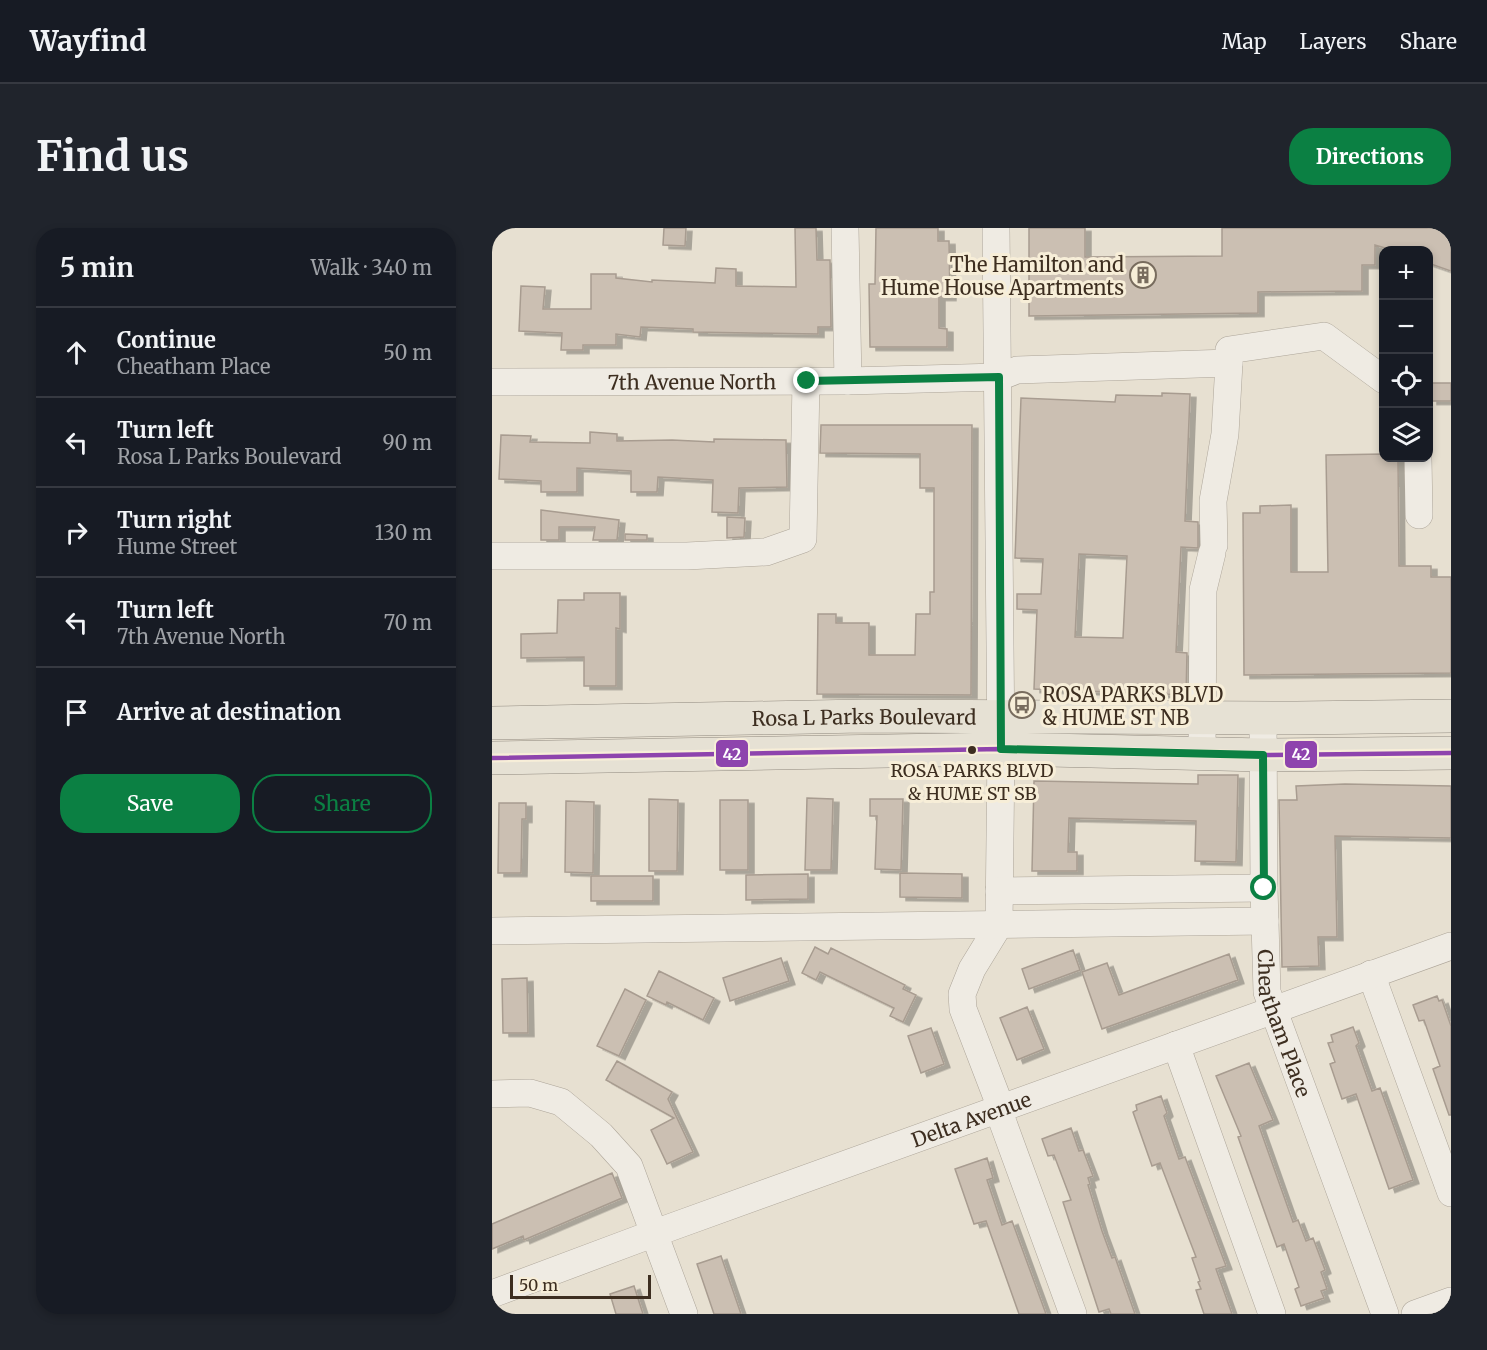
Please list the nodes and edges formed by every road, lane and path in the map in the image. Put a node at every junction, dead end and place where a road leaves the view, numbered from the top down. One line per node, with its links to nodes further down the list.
1 (845, 228): 7 (street)
2 (996, 228): 4 (street)
3 (1228, 363): 4 (street, 7th Avenue North); 5 (street); 15 (street)
4 (999, 377): 7 (street, 7th Avenue North); 12 (street)
5 (1379, 377)
6 (807, 381): 7 (street, 7th Avenue North); 8 (street, 7th Avenue North); 11 (street)
7 (848, 381)
8 (492, 382)
9 (1418, 462): 10 (street)
10 (1419, 515)
11 (492, 556)
12 (1001, 716): 15 (main road, Rosa L Parks Boulevard); 16 (main road, Rosa L Parks Boulevard); 17 (street)
13 (1451, 716): 14 (main road, Rosa L Parks Boulevard)
14 (1263, 717): 15 (main road, Rosa L Parks Boulevard); 20 (street, Cheatham Place)
15 (1202, 718): 19 (street)
16 (492, 723)
17 (1001, 749): 19 (main road, Rosa L Parks Boulevard); 21 (main road, Rosa L Parks Boulevard); 23 (street)
18 (1451, 753): 20 (main road, Rosa L Parks Boulevard)
19 (1202, 754): 20 (main road, Rosa L Parks Boulevard)
20 (1263, 755): 22 (street, Cheatham Place)
21 (492, 758)
22 (1264, 888): 23 (street); 24 (street, Cheatham Place)
23 (999, 891): 25 (street)
24 (1265, 921): 25 (street); 29 (street, Cheatham Place)
25 (999, 925): 26 (street); 32 (street)
26 (492, 931)
27 (1451, 946): 28 (street, Delta Avenue)
28 (1371, 974): 29 (street, Delta Avenue); 33 (street)
29 (1275, 1009): 30 (street, Delta Avenue); 40 (street, Cheatham Place)
30 (1176, 1045): 32 (street, Delta Avenue); 39 (street)
31 (492, 1094): 34 (street)
32 (999, 1108): 34 (street, Delta Avenue); 38 (street)
33 (1451, 1193)
34 (655, 1233): 35 (street, Delta Avenue); 37 (street)
35 (492, 1294)
36 (1451, 1301): 41 (street)
37 (684, 1314)
38 (1073, 1314)
39 (1272, 1314)
40 (1385, 1314)
41 (1415, 1314)

